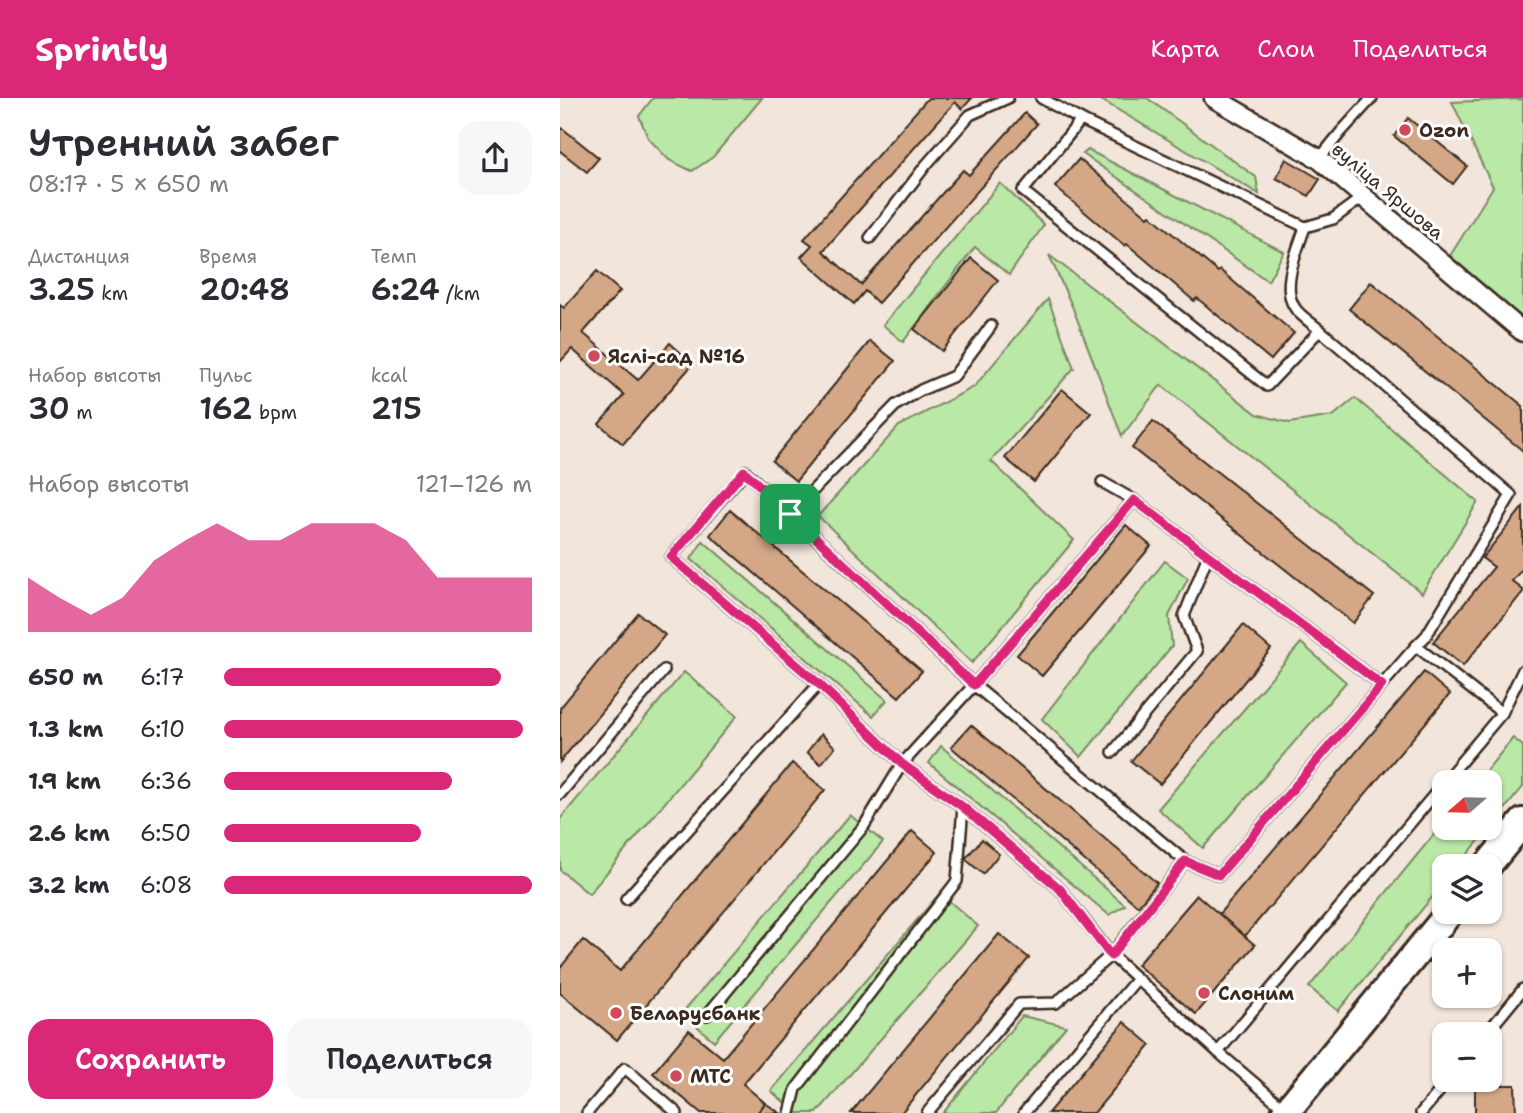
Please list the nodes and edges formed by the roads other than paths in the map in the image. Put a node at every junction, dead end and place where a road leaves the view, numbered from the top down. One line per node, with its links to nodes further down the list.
1 (1008, 98): 9 (lane)
2 (1041, 98): 5 (lane)
3 (1214, 98): 6 (street, вуліца Яршова)
4 (1372, 98): 6 (lane)
5 (1081, 120): 8 (lane); 11 (lane)
6 (1320, 159): 7 (street, вуліца Яршова)
7 (1363, 197): 8 (lane); 12 (street, вуліца Яршова)
8 (1305, 227): 11 (lane)
9 (870, 238)
10 (990, 326): 15 (lane)
11 (1320, 330): 17 (lane)
12 (1523, 332)
13 (1102, 482): 14 (lane)
14 (1134, 500): 16 (lane); 21 (lane)
15 (790, 514): 20 (lane); 21 (lane)
16 (1208, 555): 22 (lane); 24 (lane)
17 (1416, 646): 22 (lane); 23 (lane)
18 (664, 670): 27 (lane)
19 (1523, 670): 23 (lane)
20 (819, 684): 25 (lane); 33 (lane)
21 (974, 685): 25 (lane); 32 (lane)
22 (1382, 685): 32 (lane)
23 (1502, 713): 26 (lane)
24 (1113, 752)
25 (902, 764): 29 (lane); 38 (lane)
26 (1455, 770)
27 (560, 794)
28 (1432, 797): 40 (lane)
29 (963, 807): 35 (lane); 45 (lane)
30 (1523, 822): 31 (main road)
31 (1497, 854)
32 (1185, 861): 35 (lane)
33 (626, 899)
34 (1440, 924): 42 (main road)
35 (1111, 956): 36 (lane); 46 (lane)
36 (1136, 980): 40 (lane); 47 (lane)
37 (1523, 989): 39 (lane)
38 (707, 1015)
39 (1496, 1022)
40 (1218, 1052): 42 (lane)
41 (1439, 1092): 48 (lane)
42 (1286, 1112)
43 (587, 1113): 44 (lane)
44 (677, 1113)
45 (790, 1113)
46 (927, 1113)
47 (1024, 1113)
48 (1421, 1113)

